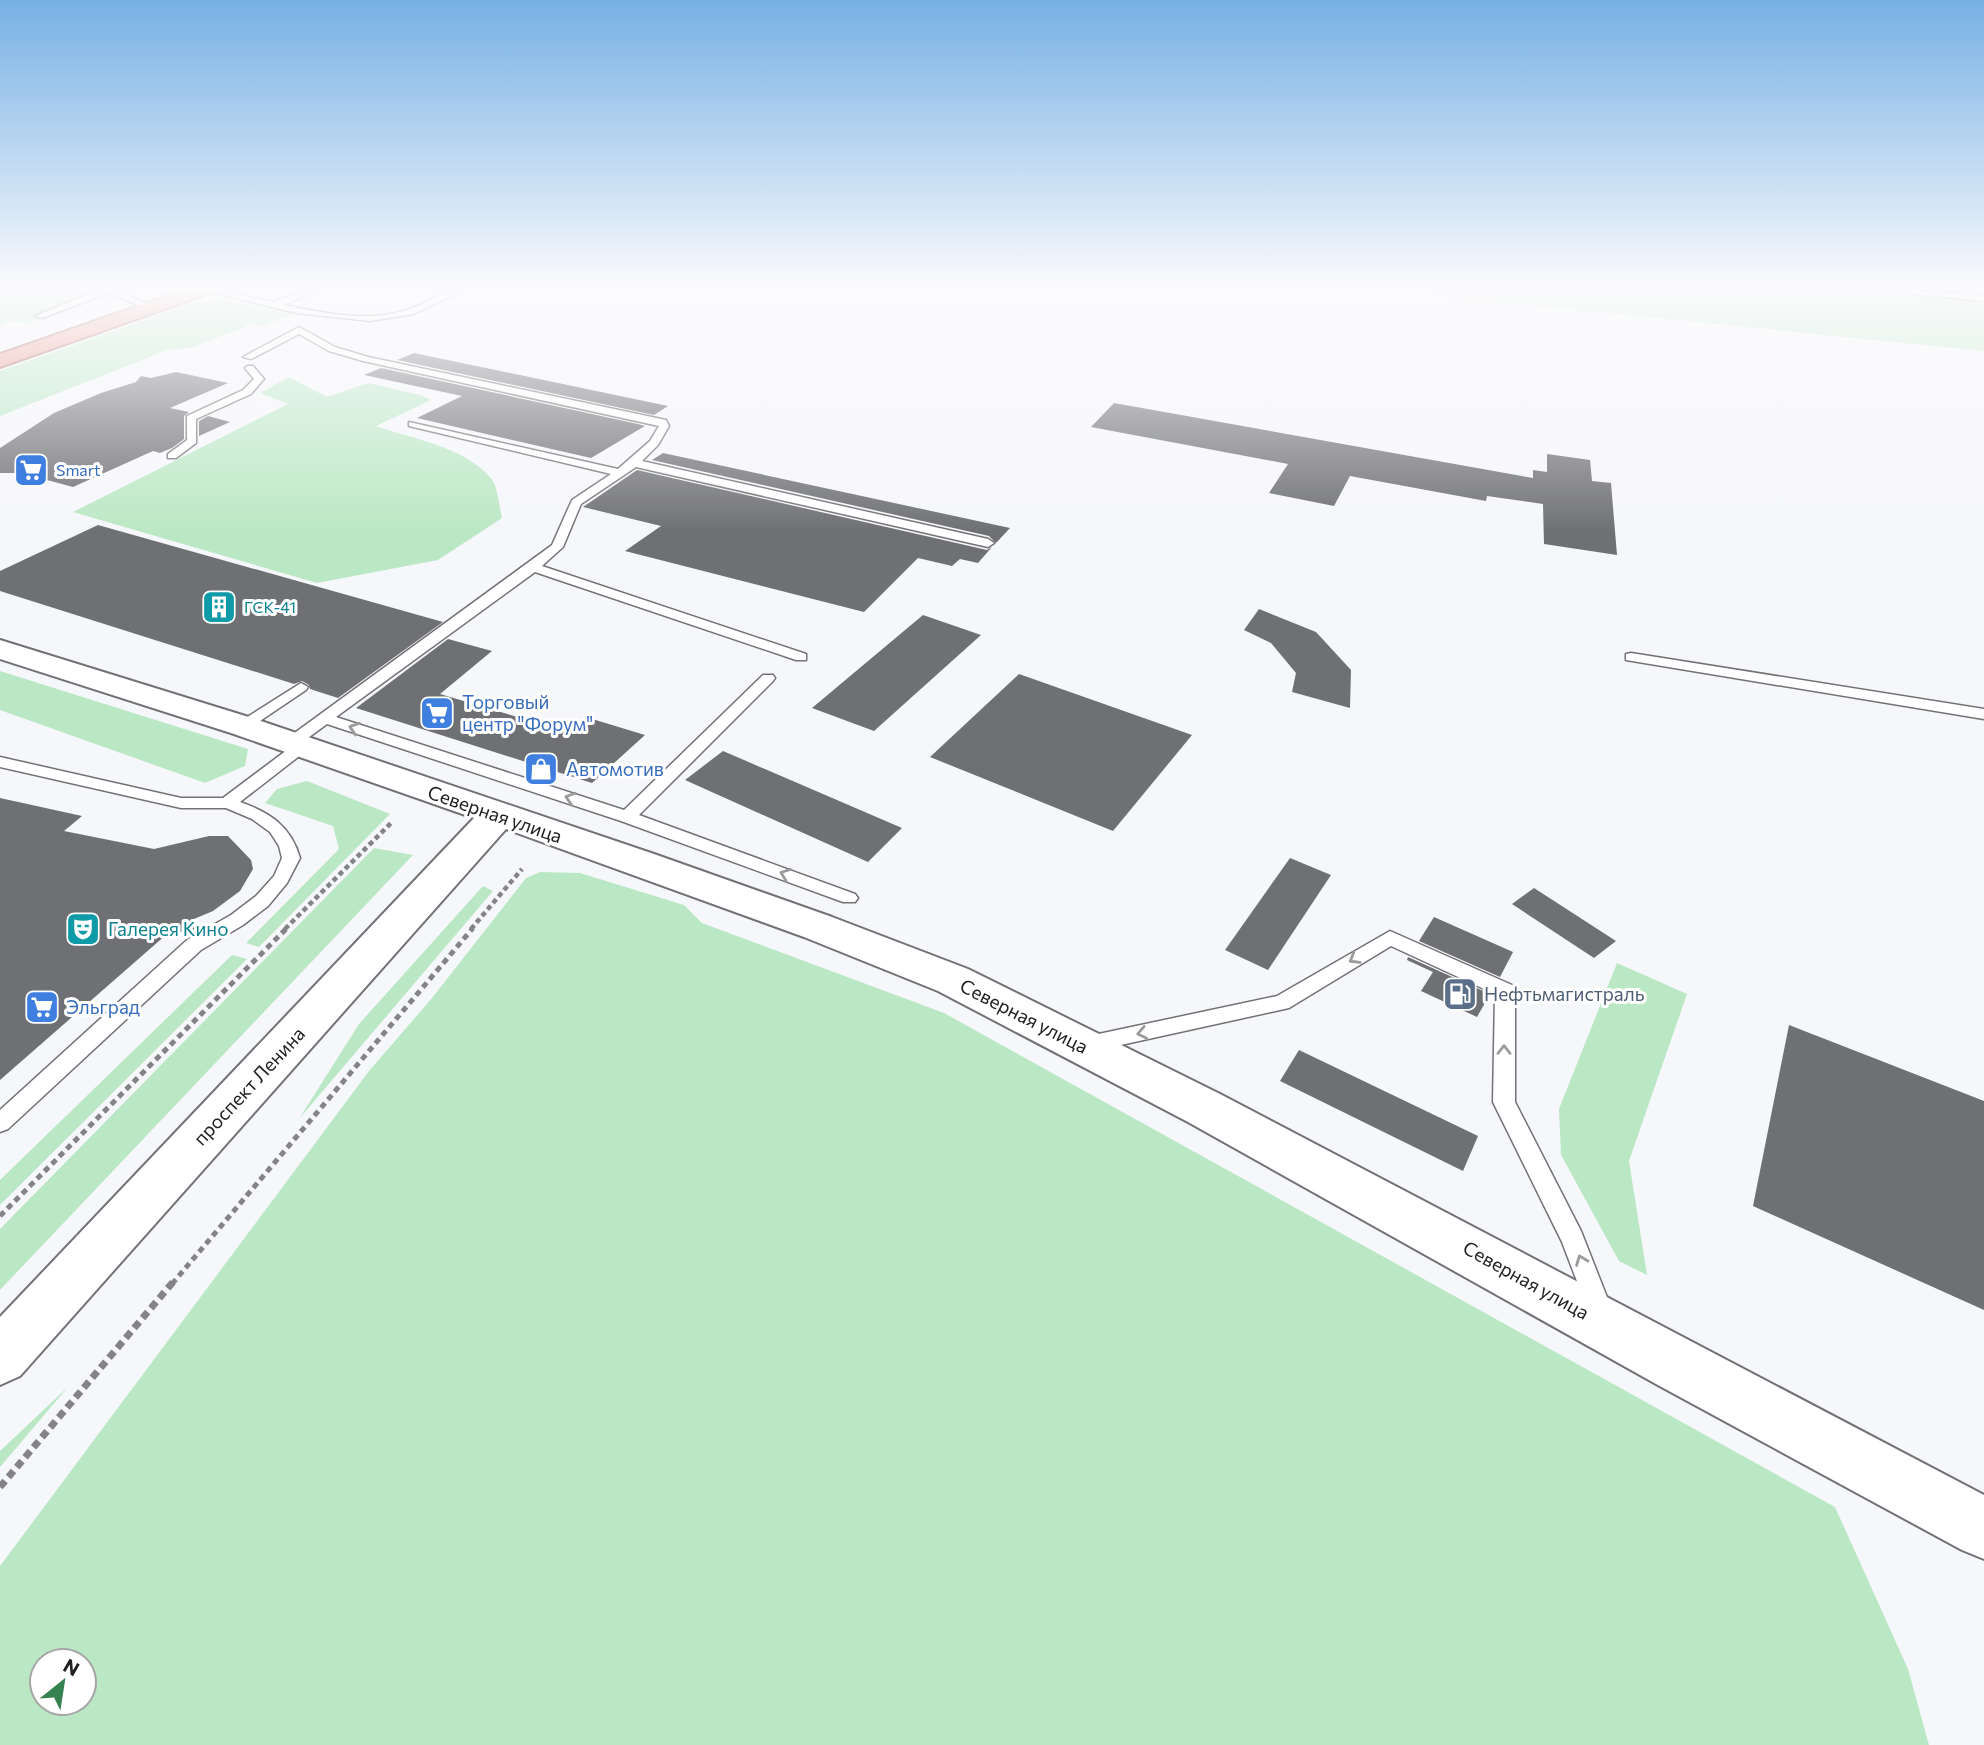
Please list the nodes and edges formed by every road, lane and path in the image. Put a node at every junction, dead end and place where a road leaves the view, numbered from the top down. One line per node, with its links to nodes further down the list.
1 (253, 369): 4 (lane)
2 (415, 369): 5 (lane)
3 (413, 424): 6 (lane)
4 (172, 456)
5 (634, 463): 6 (lane); 7 (lane)
6 (618, 472): 8 (lane)
7 (988, 543)
8 (533, 567): 10 (lane); 15 (lane)
9 (0, 649): 16 (main road, Северная улица)
10 (801, 657)
11 (1631, 657): 14 (lane)
12 (768, 678): 21 (lane)
13 (301, 687): 16 (lane)
14 (1984, 714)
15 (325, 718): 17 (lane); 21 (lane, one-way to 15)
16 (243, 726): 17 (main road, Северная улица)
17 (296, 745): 19 (lane); 20 (main road, Северная улица)
18 (0, 762): 19 (lane)
19 (227, 803): 26 (lane)
20 (498, 816): 25 (main road, Северная улица); 29 (main road, проспект Ленина)
21 (627, 817): 24 (lane, one-way to 21)
22 (393, 821): 27 (path)
23 (522, 869): 30 (path)
24 (849, 898)
25 (1082, 1045): 28 (main road, Северная улица); 28 (lane, one-way to 25)
26 (0, 1123)
27 (0, 1216)
28 (1605, 1323): 31 (main road, Северная улица)
29 (0, 1357)
30 (0, 1487)
31 (1984, 1528)

